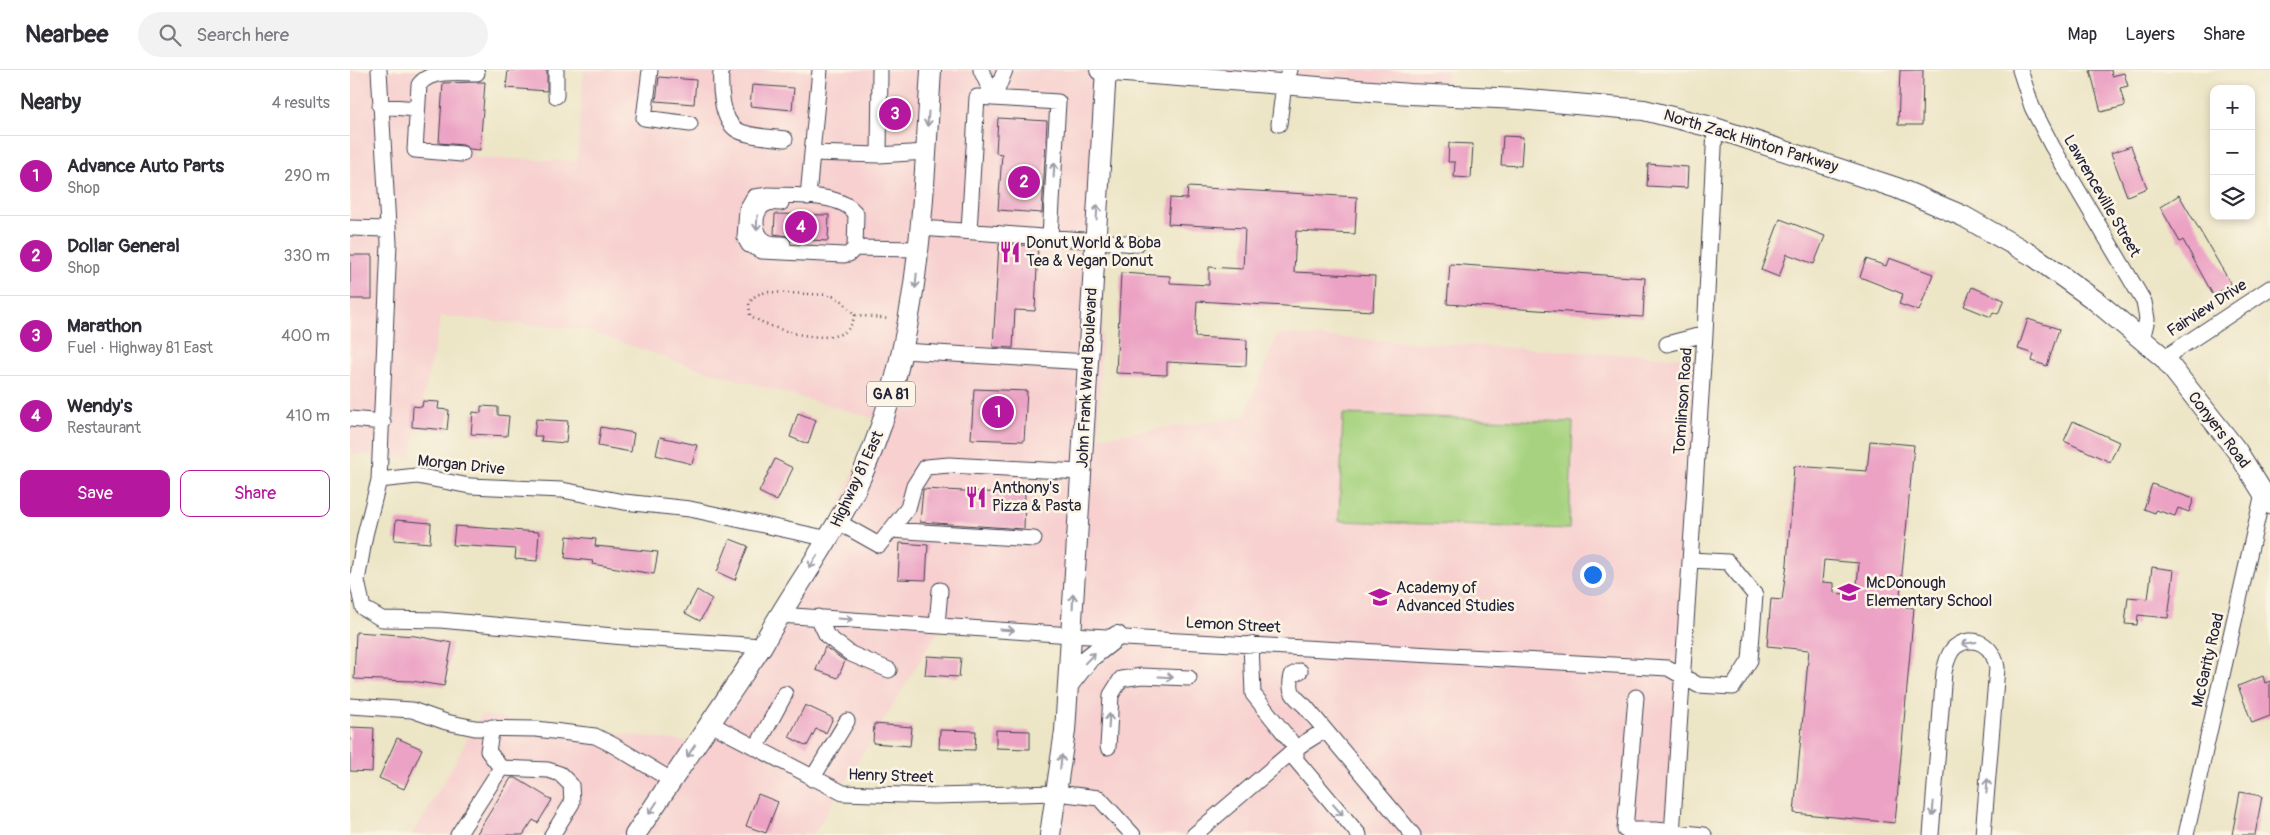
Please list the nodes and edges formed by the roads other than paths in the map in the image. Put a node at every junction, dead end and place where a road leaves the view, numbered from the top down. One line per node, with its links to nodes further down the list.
1 (379, 70): 18 (street)
2 (556, 70): 16 (street)
3 (650, 70): 20 (street)
4 (722, 70): 23 (street)
5 (820, 70): 25 (street)
6 (880, 70): 27 (street)
7 (931, 70): 24 (main road, Highway 81 East / GA 81, one-way to 24)
8 (981, 70): 17 (street)
9 (1005, 70): 17 (street)
10 (1100, 70): 11 (main road, North Zack Hinton Parkway)
11 (1106, 70): 14 (main road, North Zack Hinton Parkway); 35 (main road, John Frank Ward Boulevard, one-way to 11)
12 (2020, 70): 42 (street, Lawrenceville Street)
13 (477, 73): 19 (street)
14 (1190, 73): 15 (main road, North Zack Hinton Parkway)
15 (1287, 77): 21 (street); 22 (main road, North Zack Hinton Parkway)
16 (556, 96)
17 (994, 98): 33 (street); 34 (street, one-way to 17)
18 (380, 106): 19 (street); 32 (street)
19 (417, 109): 26 (street)
20 (690, 124)
21 (1279, 124)
22 (1715, 128): 41 (street, Tomlinson Road); 42 (main road, North Zack Hinton Parkway)
23 (784, 139)
24 (926, 152): 27 (street); 31 (main road, Highway 81 East / GA 81)
25 (812, 153): 27 (street); 28 (street)
26 (462, 154)
27 (879, 155)
28 (808, 197): 29 (street); 39 (street)
29 (845, 203): 37 (street); 39 (street, one-way to 39)
30 (350, 228): 32 (street)
31 (921, 228): 33 (street); 38 (main road, Highway 81 East / GA 81)
32 (388, 229): 48 (street)
33 (969, 231): 34 (street)
34 (1050, 236): 35 (street)
35 (1095, 240): 36 (street); 46 (main road, John Frank Ward Boulevard)
36 (1137, 244)
37 (855, 248): 38 (street); 39 (street)
38 (918, 249): 44 (main road, Highway 81 East / GA 81, one-way to 44)
39 (839, 255)
40 (2270, 288): 45 (street, Fairview Drive)
41 (1705, 334): 43 (street); 55 (street, Tomlinson Road)
42 (2142, 340): 45 (main road, North Zack Hinton Parkway)
43 (1667, 344)
44 (903, 351): 46 (street); 53 (main road, Highway 81 East / GA 81)
45 (2164, 358): 51 (main road, Conyers Road)
46 (1088, 362): 49 (main road, John Frank Ward Boulevard)
47 (350, 419): 48 (street)
48 (383, 422): 50 (street)
49 (1081, 472): 52 (street); 60 (main road, John Frank Ward Boulevard, one-way to 49)
50 (379, 480): 53 (street, Morgan Drive); 63 (street)
51 (2267, 498): 96 (street, McGarity Road)
52 (891, 530): 53 (street, Morgan Drive); 54 (street)
53 (834, 531): 57 (main road, Highway 81 East / GA 81, one-way to 57)
54 (1034, 539)
55 (1690, 560): 66 (street, Tomlinson Road); 66 (street, Lemon Street)
56 (940, 590): 59 (street)
57 (779, 615): 58 (street, Lemon Street); 63 (main road, Highway 81 East / GA 81)
58 (818, 617): 59 (street, Lemon Street, one-way to 59); 64 (street)
59 (937, 625): 60 (street, Lemon Street, one-way to 60)
60 (1072, 635): 61 (street, Lemon Street); 68 (main road, John Frank Ward Boulevard)
61 (1117, 636): 62 (street, Lemon Street); 68 (main road, one-way to 61)
62 (1251, 644): 66 (street, Lemon Street); 78 (street)
63 (762, 646): 73 (main road, Highway 81 East / GA 81)
64 (890, 670)
65 (1300, 671): 75 (street)
66 (1682, 676): 84 (street, Tomlinson Road)
67 (1189, 678): 76 (street, one-way to 67)
68 (1068, 685): 82 (main road, John Frank Ward Boulevard, one-way to 68)
69 (785, 694): 77 (street)
70 (1636, 697): 83 (street)
71 (350, 706): 74 (street)
72 (846, 720): 80 (street)
73 (709, 723): 77 (street, Henry Street); 81 (main road, Highway 81 East / GA 81, one-way to 81)
74 (492, 727): 79 (street); 81 (street)
75 (1325, 730): 78 (street); 92 (street)
76 (1108, 747)
77 (756, 748): 80 (street, Henry Street)
78 (1296, 748): 90 (street); 91 (street, one-way to 91)
79 (501, 768): 85 (street); 86 (street)
80 (812, 779): 82 (street, Henry Street)
81 (671, 780): 87 (main road, Highway 81 East / GA 81, one-way to 87)
82 (1057, 793): 88 (main road, John Frank Ward Boulevard); 89 (street, Henry Street)
83 (1625, 833): 84 (street)
84 (1672, 833): 93 (street)
85 (458, 835)
86 (552, 835)
87 (635, 835)
88 (1050, 835)
89 (1133, 835)
90 (1194, 835)
91 (1359, 835)
92 (1412, 835)
93 (1704, 835)
94 (1931, 835): 95 (street, one-way to 94)
95 (1983, 835)
96 (2186, 835)

